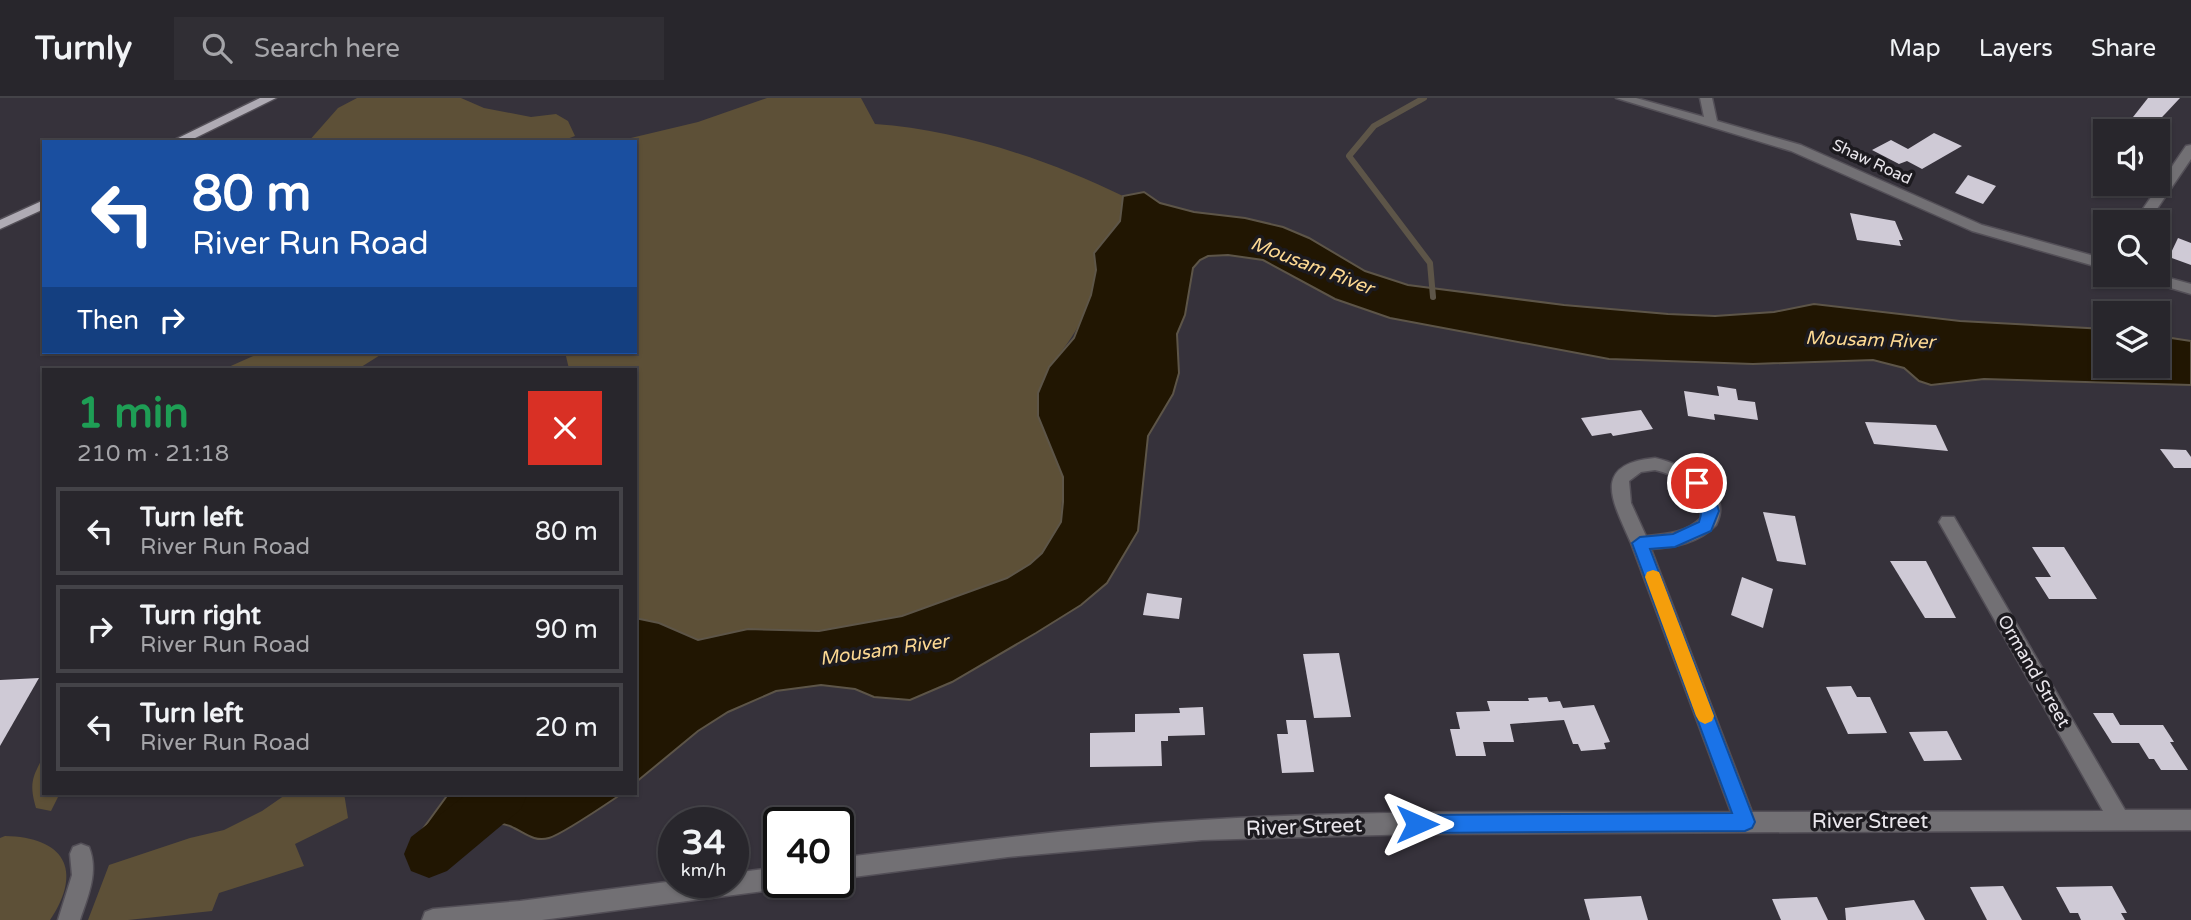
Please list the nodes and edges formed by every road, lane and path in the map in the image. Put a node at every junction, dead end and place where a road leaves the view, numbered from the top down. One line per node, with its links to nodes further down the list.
1 (270, 98): 5 (main road)
2 (1622, 98): 4 (street, Shaw Road)
3 (1706, 98): 4 (street)
4 (1710, 122): 10 (street, Shaw Road)
5 (181, 140)
6 (2191, 149): 8 (street)
7 (42, 205): 9 (main road)
8 (2149, 210)
9 (0, 225)
10 (2093, 261)
11 (2170, 283): 12 (street)
12 (2191, 289)
13 (1948, 522): 16 (street, Ormand Street)
14 (1640, 543): 14 (street); 17 (street)
15 (2191, 820): 16 (street, River Street)
16 (2120, 821): 17 (street, River Street)
17 (1745, 822): 19 (street, River Street)
18 (80, 854): 22 (street)
19 (854, 867)
20 (763, 880): 21 (street)
21 (518, 916): 23 (street)
22 (69, 920)
23 (433, 920)

